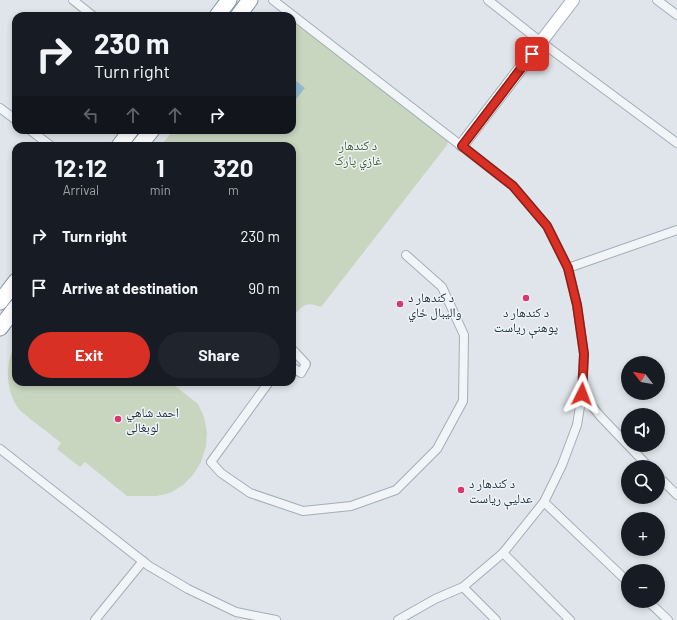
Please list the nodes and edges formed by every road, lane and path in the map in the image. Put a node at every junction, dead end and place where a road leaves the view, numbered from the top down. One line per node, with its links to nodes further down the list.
1 (73, 0): 8 (street)
2 (229, 0): 9 (highway)
3 (250, 0): 10 (highway)
4 (274, 0): 11 (street)
5 (488, 0): 14 (street)
6 (573, 0): 14 (street)
7 (658, 0): 12 (street)
8 (87, 12)
9 (220, 12)
10 (241, 12)
11 (289, 12)
12 (677, 15)
13 (296, 17): 20 (street)
14 (541, 42): 19 (street); 20 (street)
15 (0, 108): 16 (street)
16 (12, 117)
17 (35, 134): 18 (street)
18 (46, 142)
19 (677, 143)
20 (462, 146): 23 (street)
21 (677, 230): 23 (street)
22 (406, 255): 31 (street)
23 (568, 268): 32 (street)
24 (12, 286): 25 (highway)
25 (1, 298): 26 (street)
26 (12, 305)
27 (12, 312): 28 (highway)
28 (0, 328)
29 (296, 354): 30 (street)
30 (296, 370)
31 (266, 386)
32 (582, 394): 34 (street); 37 (street)
33 (0, 449): 39 (street)
34 (643, 460)
35 (665, 483): 36 (street)
36 (677, 495)
37 (544, 502): 38 (street); 40 (street)
38 (503, 554): 41 (street); 47 (street)
39 (143, 561): 43 (street); 44 (street)
40 (621, 575)
41 (463, 587): 45 (street); 46 (street)
42 (655, 608): 48 (street)
43 (95, 620)
44 (276, 620)
45 (398, 620)
46 (496, 620)
47 (570, 620)
48 (668, 620)

